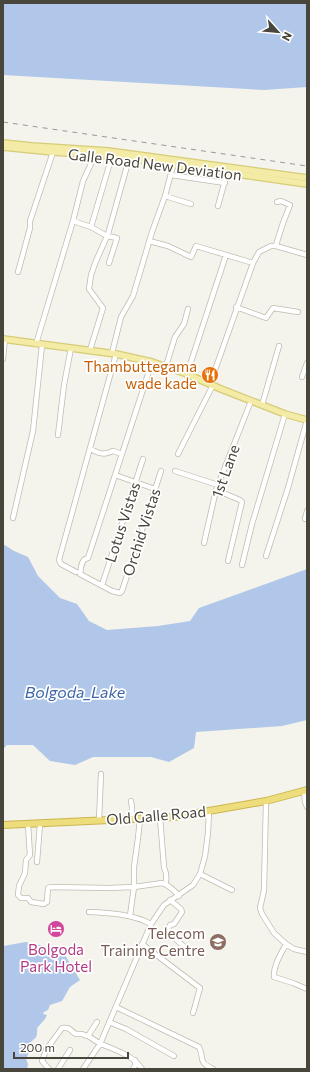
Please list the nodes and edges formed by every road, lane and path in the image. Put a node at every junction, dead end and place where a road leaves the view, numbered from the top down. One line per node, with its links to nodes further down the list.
1 (3, 143): 7 (main road, Galle Road New Deviation)
2 (3, 147): 3 (main road, Galle Road New Deviation)
3 (53, 152): 4 (main road, Galle Road New Deviation); 26 (street)
4 (94, 154): 5 (main road, Galle Road New Deviation); 17 (street)
5 (112, 156): 6 (main road, Galle Road New Deviation); 18 (street)
6 (129, 159): 7 (main road, Galle Road New Deviation); 19 (street)
7 (174, 162): 8 (main road, Galle Road New Deviation); 9 (street); 10 (main road, Galle Road New Deviation)
8 (227, 173): 11 (street); 12 (main road, Galle Road New Deviation)
9 (171, 175): 11 (street); 13 (street)
10 (307, 178)
11 (225, 183): 16 (street)
12 (307, 184)
13 (165, 196): 15 (street); 20 (street)
14 (277, 202): 21 (street)
15 (191, 204)
16 (218, 206)
17 (73, 221): 18 (street); 31 (street)
18 (91, 227): 19 (street)
19 (107, 236): 24 (street); 34 (street)
20 (149, 241): 22 (street); 35 (street)
21 (276, 246): 23 (street); 25 (street)
22 (226, 255): 25 (street); 40 (street)
23 (307, 255)
24 (109, 263)
25 (253, 263): 27 (street)
26 (18, 272)
27 (236, 307): 29 (street); 42 (street)
28 (188, 309): 39 (street)
29 (298, 312)
30 (4, 339): 31 (main road); 36 (street)
31 (39, 344): 33 (main road); 59 (street)
32 (280, 346): 44 (street)
33 (71, 348): 34 (main road); 47 (street)
34 (90, 350): 35 (main road)
35 (114, 354): 37 (main road); 48 (street)
36 (3, 359)
37 (152, 362): 39 (main road); 49 (street)
38 (307, 362): 41 (street)
39 (166, 366): 40 (main road)
40 (187, 374): 42 (main road)
41 (302, 377)
42 (211, 384): 43 (main road); 50 (street)
43 (251, 401): 44 (main road); 56 (street, 1st Lane)
44 (262, 405): 45 (main road)
45 (286, 414): 46 (main road); 64 (street)
46 (307, 420): 62 (street)
47 (58, 435)
48 (90, 449): 49 (street); 65 (street)
49 (122, 454): 54 (street)
50 (178, 454)
51 (143, 459): 55 (street, Lotus Vistas)
52 (161, 471): 57 (street, Orchid Vistas)
53 (175, 471): 56 (street)
54 (115, 475): 55 (street); 65 (street)
55 (135, 482): 57 (street); 66 (street, Lotus Vistas)
56 (217, 488): 61 (street, 1st Lane); 63 (street)
57 (155, 489): 66 (street, Orchid Vistas)
58 (307, 511): 60 (street)
59 (13, 518)
60 (305, 519)
61 (204, 543)
62 (266, 556)
63 (228, 561)
64 (242, 565)
65 (78, 573): 66 (street)
66 (102, 585)
67 (101, 774): 76 (street)
68 (305, 790): 70 (highway, Old Galle Road); 71 (street)
69 (131, 801): 74 (street)
70 (266, 802): 72 (highway, Old Galle Road); 91 (street)
71 (307, 807)
72 (209, 811): 73 (highway, Old Galle Road); 81 (street)
73 (160, 818): 75 (highway, Old Galle Road); 82 (street)
74 (132, 819): 75 (highway, Old Galle Road); 76 (highway, Old Galle Road)
75 (140, 819): 83 (street)
76 (99, 820): 78 (highway, Old Galle Road)
77 (28, 824): 78 (highway, Old Galle Road); 79 (highway, Old Galle Road); 83 (street)
78 (40, 824): 80 (street)
79 (3, 825)
80 (37, 862)
81 (200, 874): 84 (street); 85 (street)
82 (165, 884): 83 (street); 85 (street)
83 (134, 887): 88 (street)
84 (232, 890)
85 (179, 896): 86 (street)
86 (170, 900): 89 (street); 92 (street)
87 (90, 912): 88 (street)
88 (130, 916): 89 (street)
89 (151, 924): 90 (street)
90 (142, 944): 95 (street); 96 (street)
91 (286, 944): 93 (street); 94 (street)
92 (191, 952)
93 (307, 952)
94 (307, 990)
95 (116, 1007): 98 (street); 109 (street)
96 (193, 1012)
97 (97, 1022): 99 (street)
98 (109, 1022): 100 (street); 102 (street)
99 (88, 1036): 100 (street); 104 (street)
100 (100, 1044): 103 (street); 106 (street)
101 (70, 1050): 105 (street)
102 (174, 1056)
103 (135, 1060): 107 (street); 108 (street)
104 (49, 1069)
105 (58, 1069)
106 (83, 1069)
107 (134, 1069)
108 (142, 1069)
109 (213, 1069)

